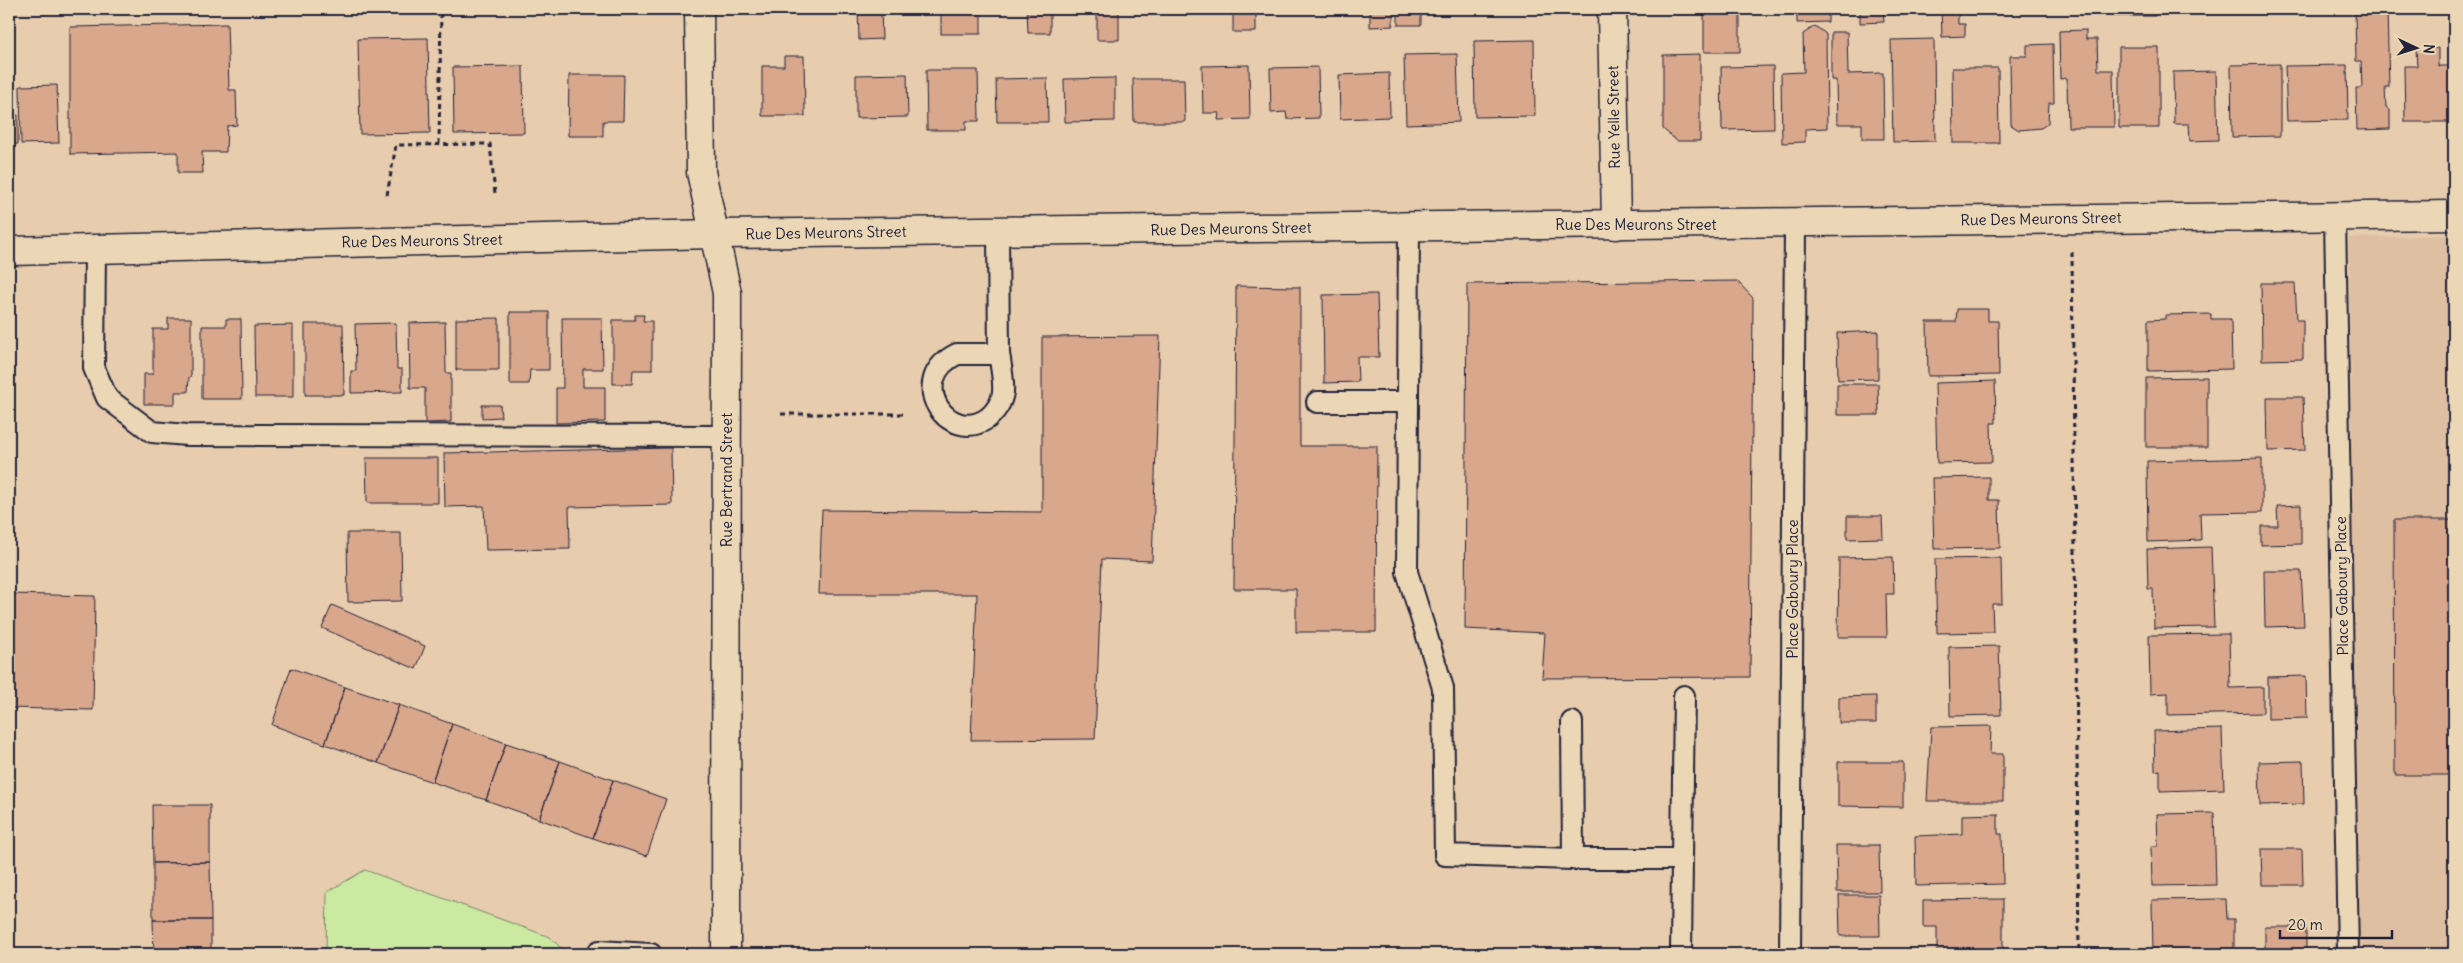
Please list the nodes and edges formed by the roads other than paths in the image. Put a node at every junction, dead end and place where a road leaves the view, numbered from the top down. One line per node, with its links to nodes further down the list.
1 (698, 9): 9 (street, Rue Bertrand Street)
2 (1612, 9): 7 (street, Rue Yelle Street)
3 (2454, 215): 4 (street, Rue Des Meurons Street)
4 (2335, 217): 5 (street, Rue Des Meurons Street); 25 (lane, Place Gaboury Place)
5 (1795, 224): 7 (street, Rue Des Meurons Street); 24 (lane, Place Gaboury Place)
6 (1409, 226): 7 (street, Rue Des Meurons Street); 8 (street, Rue Des Meurons Street); 14 (lane)
7 (1616, 226)
8 (998, 232): 9 (street, Rue Des Meurons Street); 12 (lane)
9 (714, 234): 10 (street, Rue Des Meurons Street); 15 (street, Rue Bertrand Street)
10 (95, 250): 11 (street, Rue Des Meurons Street); 15 (lane)
11 (9, 251)
12 (999, 354)
13 (1317, 402): 14 (lane)
14 (1408, 402): 18 (lane)
15 (727, 436): 22 (street, Rue Bertrand Street)
16 (1684, 696): 19 (lane)
17 (1572, 722): 18 (lane)
18 (1573, 859): 19 (lane)
19 (1682, 859): 23 (lane)
20 (599, 951): 21 (lane)
21 (651, 954)
22 (726, 954)
23 (1681, 954)
24 (1790, 954)
25 (2348, 954)

